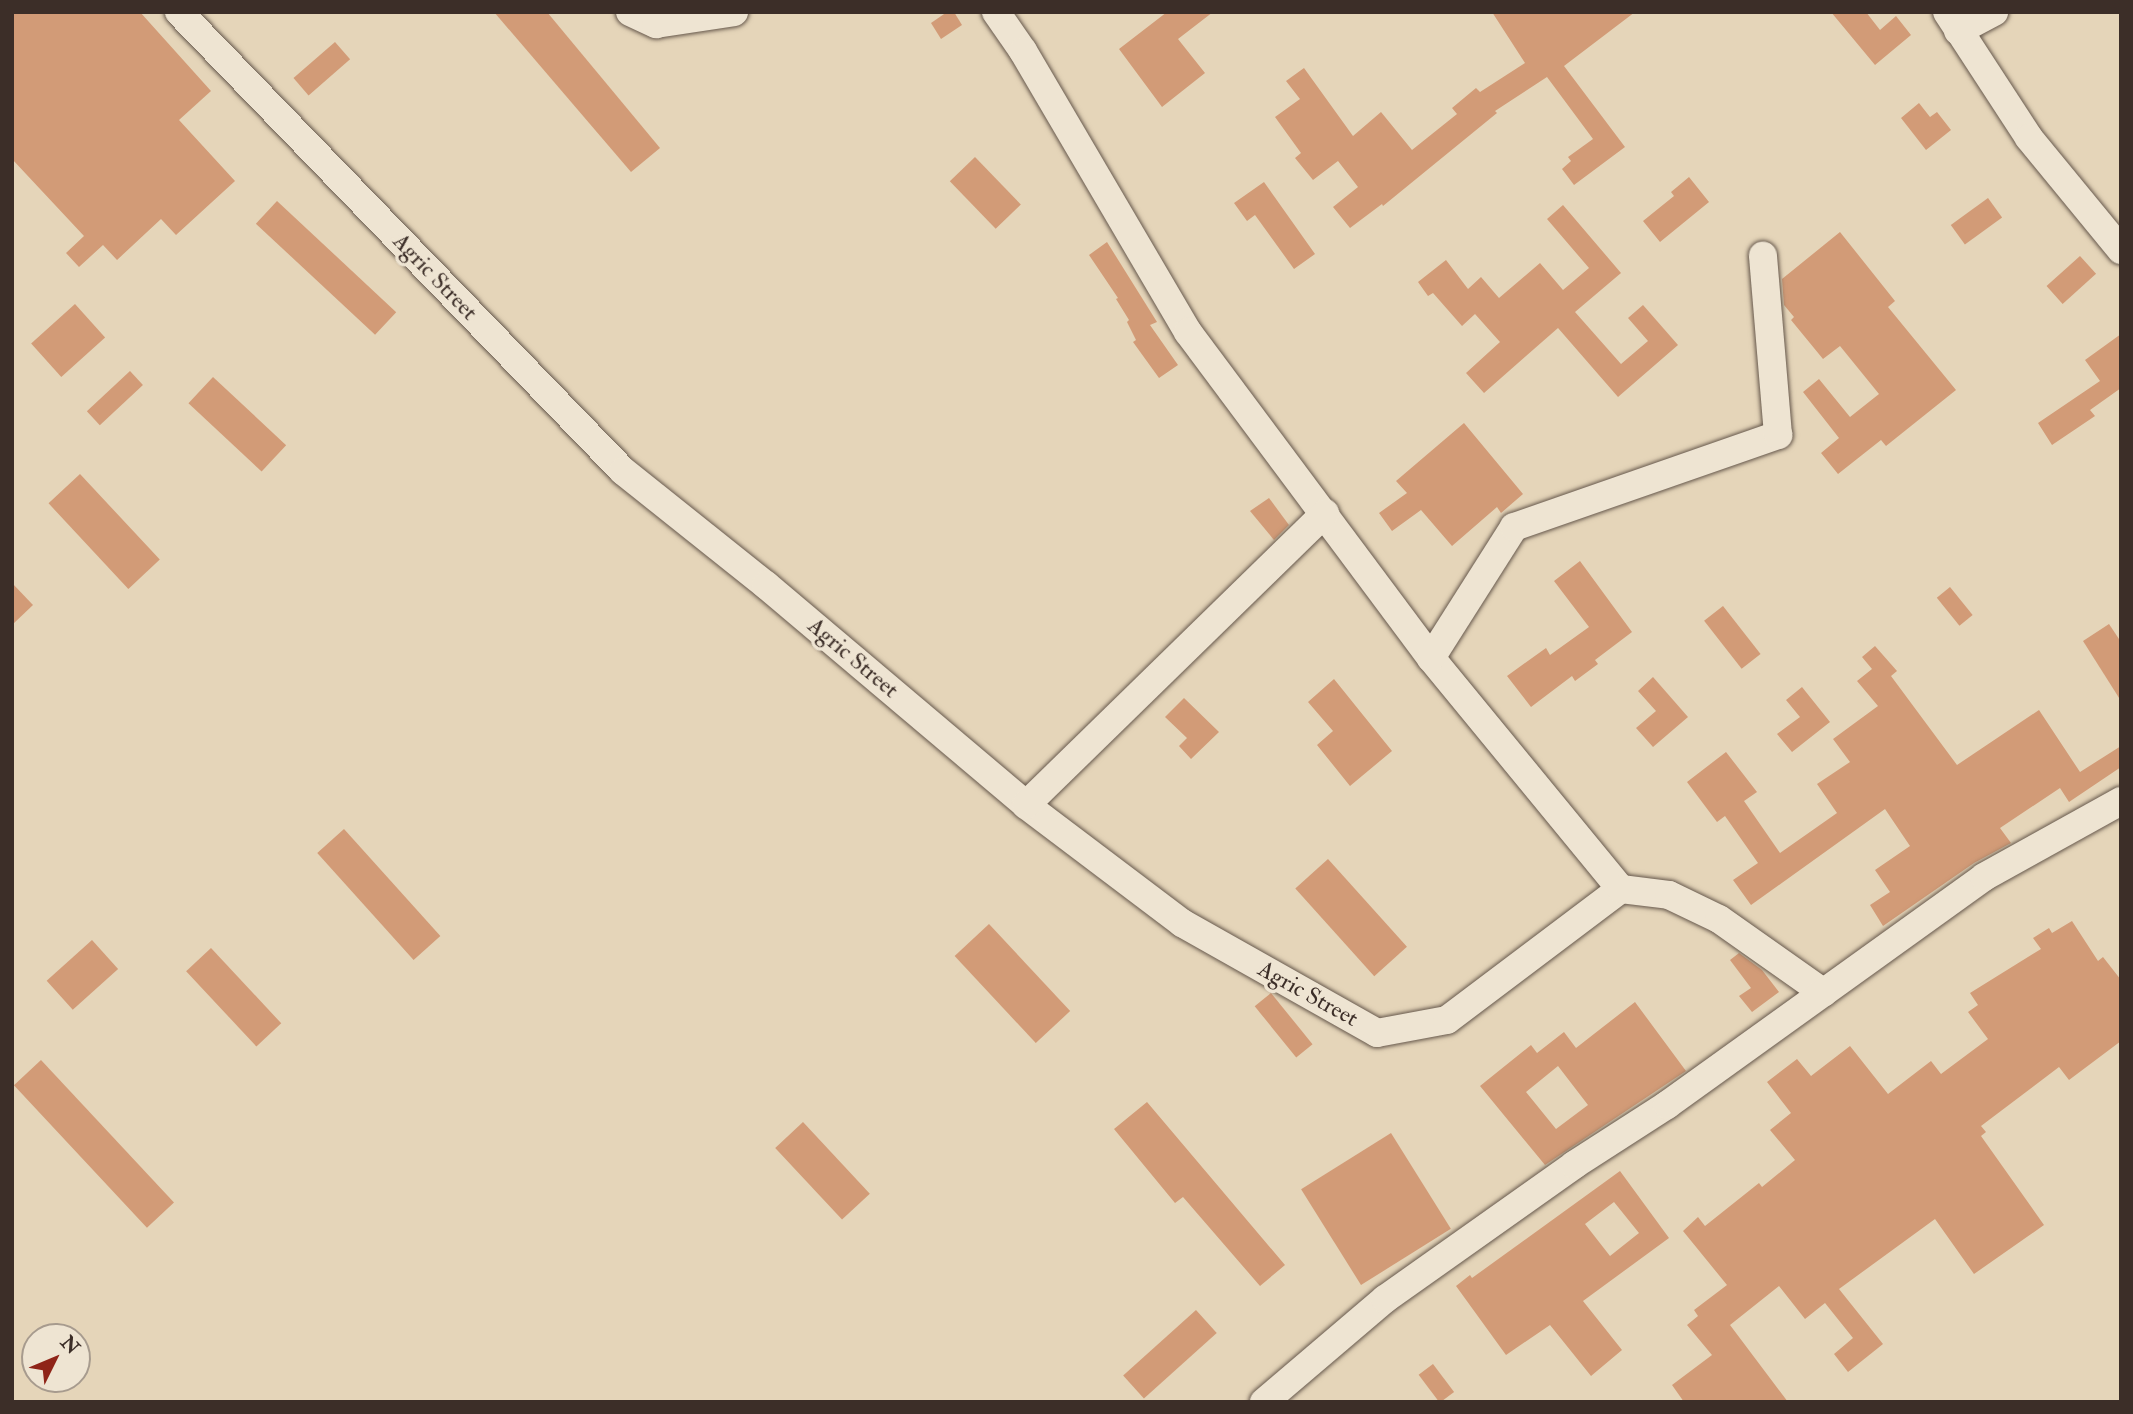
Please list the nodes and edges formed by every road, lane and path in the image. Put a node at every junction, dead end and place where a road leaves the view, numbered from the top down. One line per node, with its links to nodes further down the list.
1 (179, 12): 12 (street, Agric Street)
2 (630, 12): 3 (street)
3 (734, 12)
4 (996, 12): 9 (street)
5 (1994, 12): 6 (street)
6 (1953, 22): 7 (street)
7 (2121, 250)
8 (1763, 256): 10 (street)
9 (1325, 513): 10 (street); 12 (street)
10 (1431, 658): 13 (street)
11 (2121, 801): 14 (street)
12 (1026, 805): 13 (street, Agric Street)
13 (1621, 888): 14 (street)
14 (1824, 993): 15 (street)
15 (1264, 1402)

